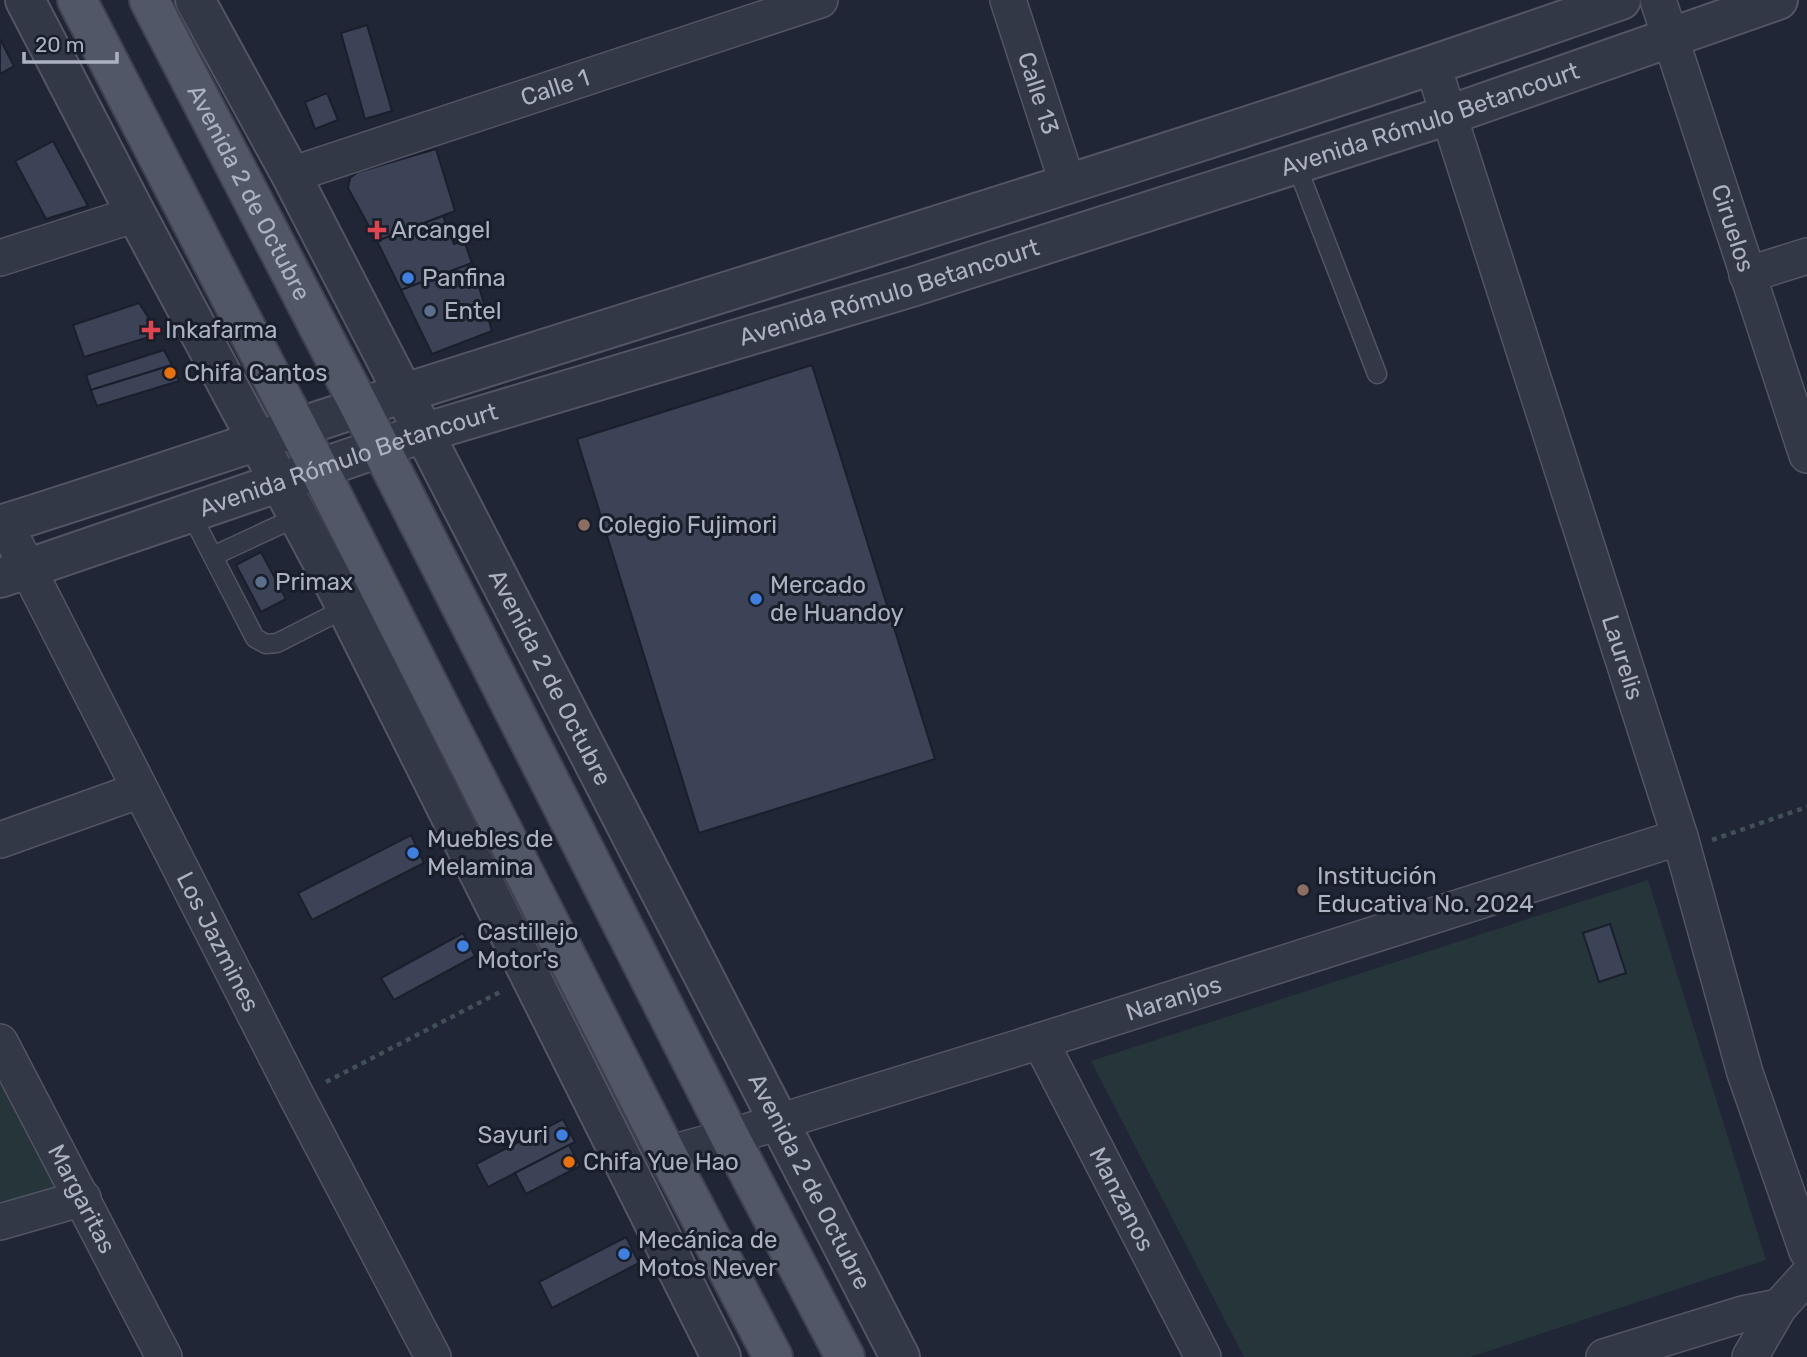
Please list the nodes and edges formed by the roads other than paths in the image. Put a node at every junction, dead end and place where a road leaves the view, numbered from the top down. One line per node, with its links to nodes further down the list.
1 (25, 0): 16 (street)
2 (77, 0): 23 (main road)
3 (149, 0): 22 (main road, Avenida 2 de Octubre)
4 (195, 0): 14 (street, Avenida 2 de Octubre)
5 (820, 0): 14 (street, Calle 1)
6 (1008, 0): 15 (street, Calle 13)
7 (1621, 0): 11 (street, Avenida Rómulo Betancourt)
8 (1658, 0): 10 (street, Ciruelos)
9 (1778, 0): 10 (street, Avenida Rómulo Betancourt)
10 (1670, 36): 12 (street, Avenida Rómulo Betancourt); 19 (street, Ciruelos)
11 (1433, 66): 12 (street, Laurelis); 15 (street, Avenida Rómulo Betancourt)
12 (1449, 115): 13 (street, Avenida Rómulo Betancourt); 38 (street, Laurelis)
13 (1296, 164): 20 (lane); 24 (street, Avenida Rómulo Betancourt)
14 (291, 175): 21 (street, Avenida 2 de Octubre)
15 (1068, 185): 21 (street, Avenida Rómulo Betancourt)
16 (135, 214): 18 (street); 25 (street)
17 (1807, 256): 19 (street)
18 (0, 258)
19 (1747, 275): 27 (street, Ciruelos)
20 (1377, 374)
21 (403, 394): 22 (street, Avenida Rómulo Betancourt); 24 (street, Avenida 2 de Octubre)
22 (360, 407): 23 (street, Avenida Rómulo Betancourt); 26 (main road, Avenida 2 de Octubre)
23 (297, 427): 25 (street, Avenida Rómulo Betancourt); 28 (main road)
24 (423, 433): 26 (street, Avenida Rómulo Betancourt); 41 (street, Avenida 2 de Octubre)
25 (259, 440): 29 (street); 32 (street, Avenida Rómulo Betancourt)
26 (381, 447): 28 (street, Avenida Rómulo Betancourt); 42 (main road, Avenida 2 de Octubre)
27 (1807, 455)
28 (319, 469): 29 (street, Avenida Rómulo Betancourt); 43 (main road)
29 (281, 483): 30 (street, Avenida Rómulo Betancourt); 31 (street)
30 (191, 513): 33 (lane); 34 (street, Avenida Rómulo Betancourt)
31 (299, 516): 33 (lane); 35 (street)
32 (2, 524): 34 (street, Los Jazmines)
33 (213, 556): 35 (lane)
34 (14, 574): 36 (street, Los Jazmines)
35 (346, 608): 51 (street)
36 (140, 790): 37 (street); 50 (street, Los Jazmines)
37 (0, 840)
38 (1682, 844): 39 (street, Naranjos); 46 (street, Laurelis)
39 (1040, 1041): 41 (street, Naranjos); 55 (street, Manzanos)
40 (0, 1042): 44 (street, Margaritas)
41 (777, 1122): 42 (street, Naranjos); 54 (street, Avenida 2 de Octubre)
42 (730, 1137): 43 (street, Naranjos); 53 (main road, Avenida 2 de Octubre)
43 (667, 1154): 52 (main road)
44 (83, 1198): 45 (street); 49 (street, Margaritas)
45 (0, 1222)
46 (1807, 1251)
47 (1807, 1276): 48 (street)
48 (1779, 1307): 56 (street); 57 (street)
49 (164, 1357)
50 (433, 1357)
51 (721, 1357)
52 (774, 1357)
53 (845, 1357)
54 (900, 1357)
55 (1203, 1357)
56 (1604, 1357)
57 (1750, 1357)

